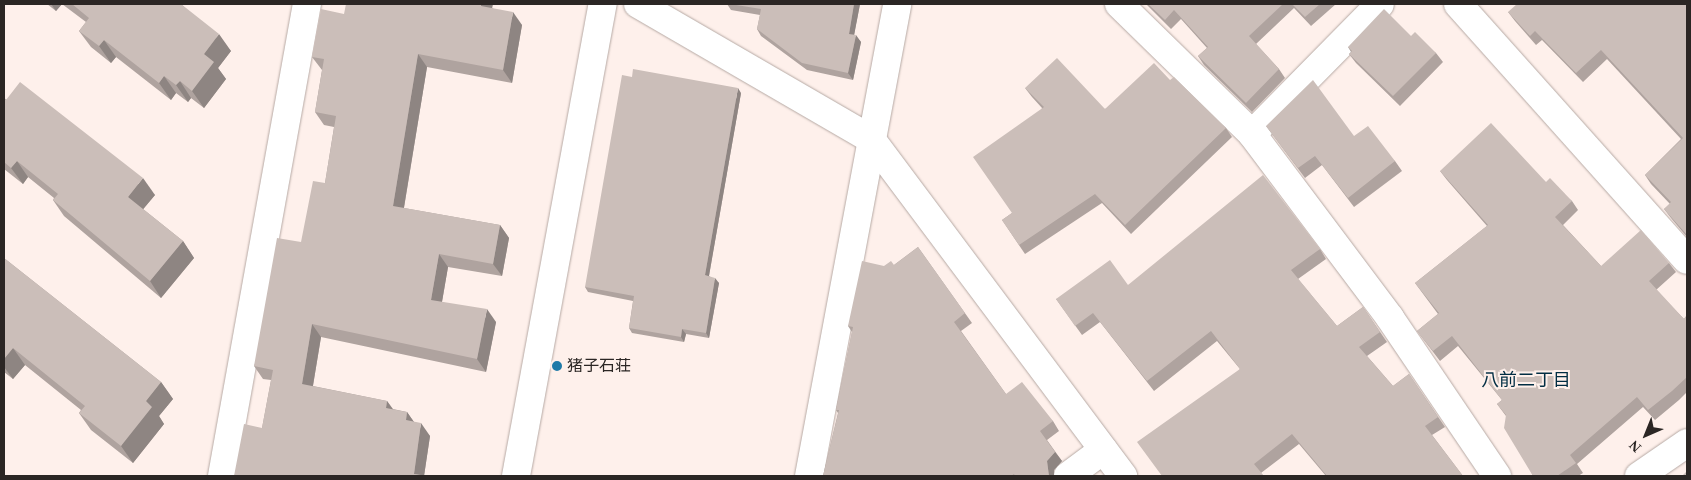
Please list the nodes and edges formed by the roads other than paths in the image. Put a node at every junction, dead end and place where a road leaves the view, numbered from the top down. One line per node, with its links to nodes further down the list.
1 (307, 4): 13 (street)
2 (603, 4): 14 (street)
3 (638, 4): 9 (street)
4 (897, 4): 9 (street)
5 (1119, 4): 8 (street)
6 (1380, 4): 8 (street)
7 (1458, 4): 10 (street)
8 (1252, 134): 18 (street)
9 (871, 139): 12 (street); 15 (street)
10 (1687, 260)
11 (1687, 442): 19 (street)
12 (1103, 450): 16 (street); 17 (street)
13 (222, 476)
14 (516, 476)
15 (808, 476)
16 (1068, 476)
17 (1123, 476)
18 (1497, 476)
19 (1639, 476)

